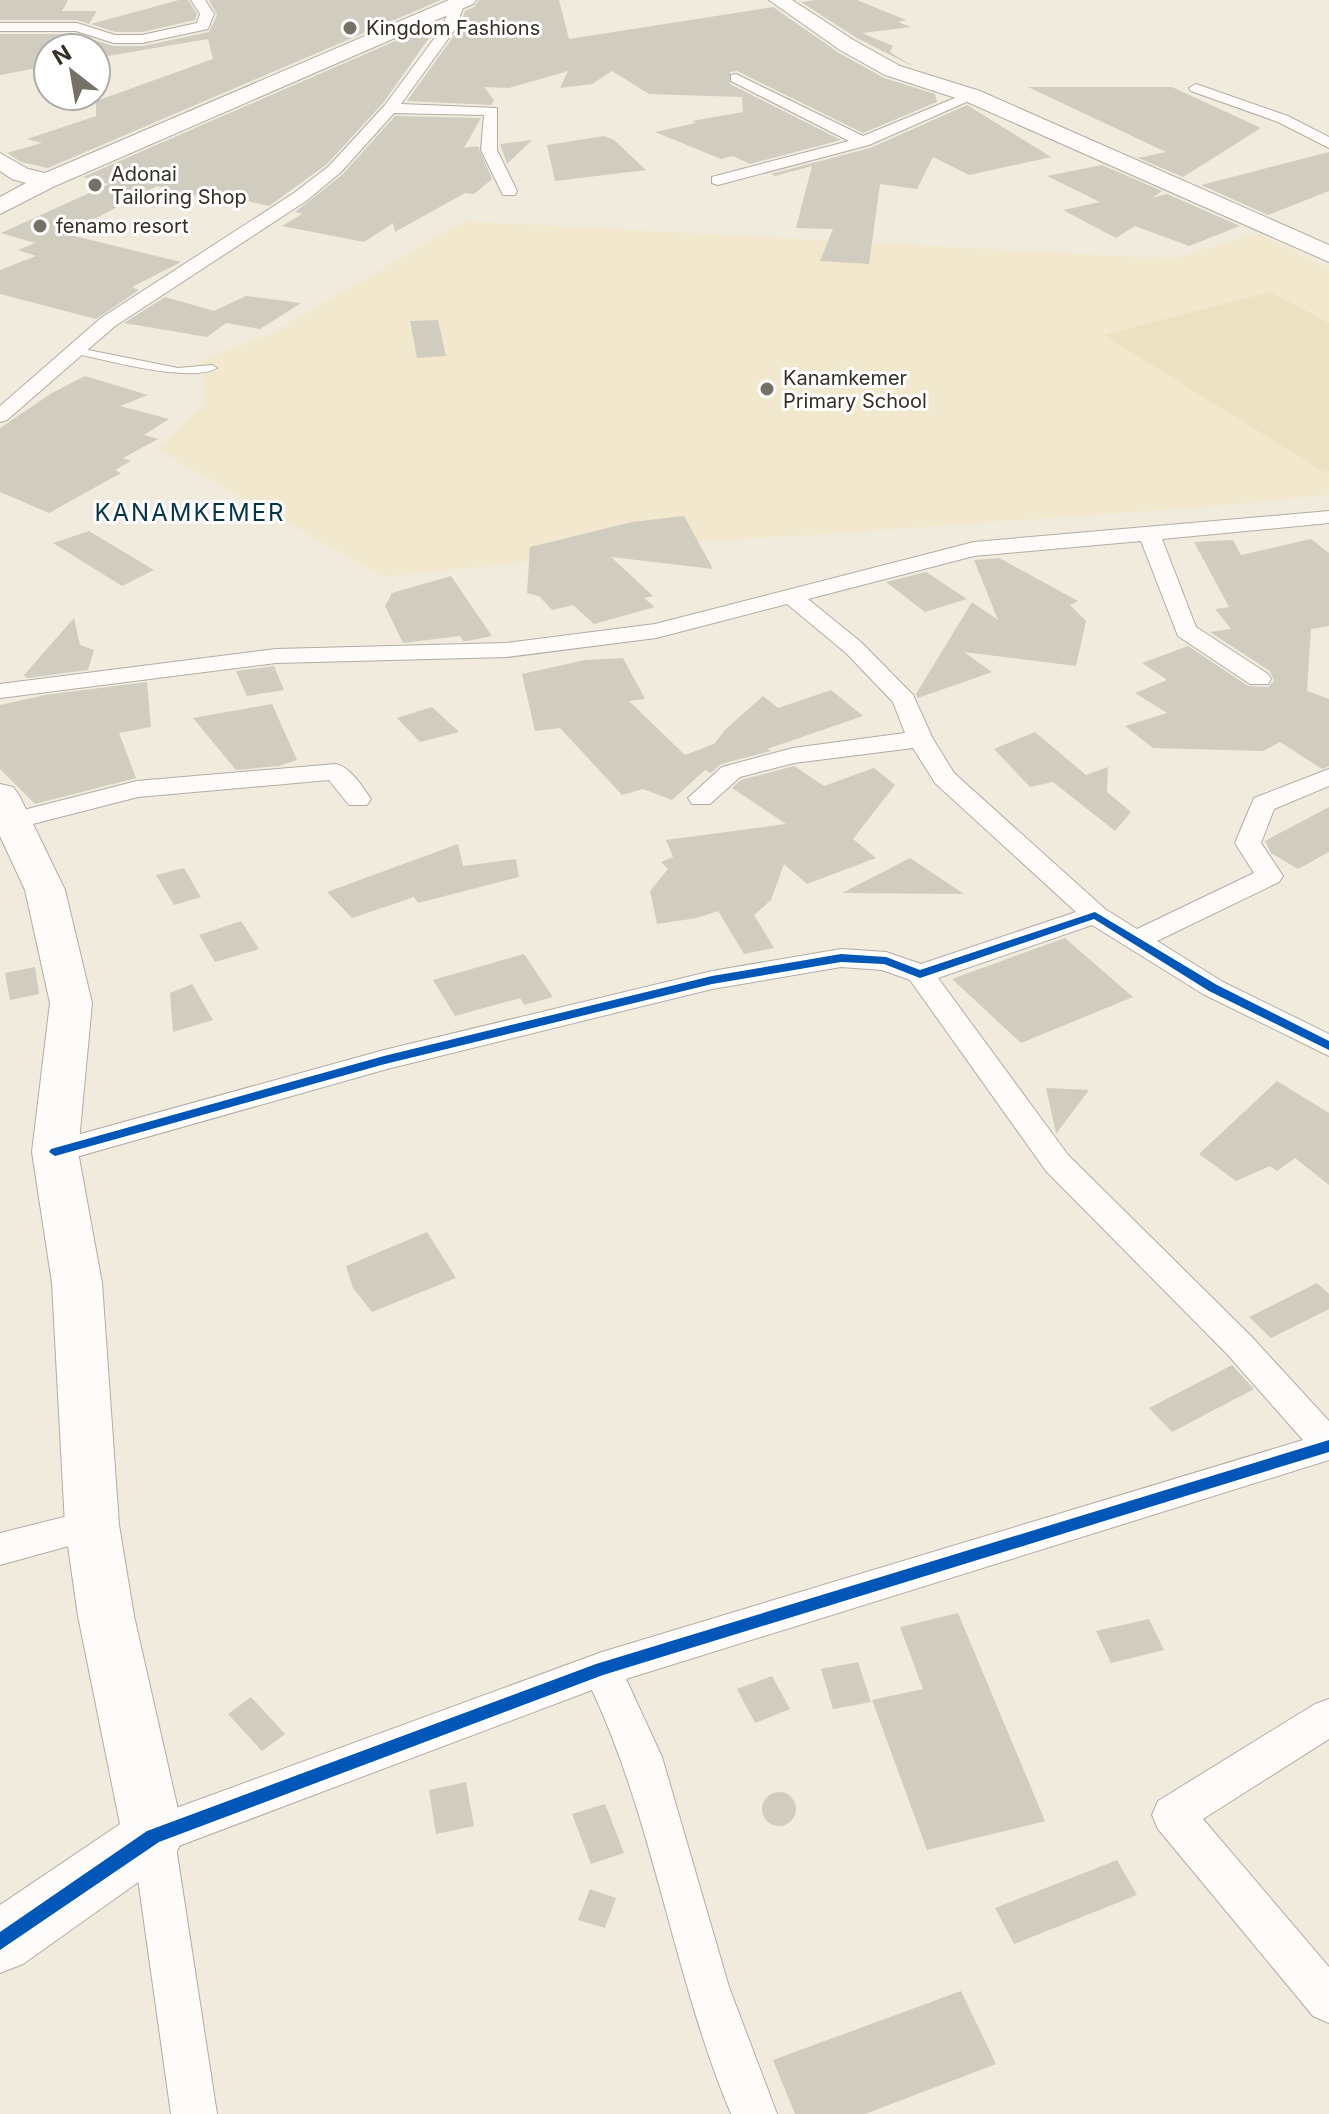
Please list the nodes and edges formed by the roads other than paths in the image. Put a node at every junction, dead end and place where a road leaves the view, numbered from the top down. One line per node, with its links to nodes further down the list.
1 (198, 0): 4 (street)
2 (779, 0): 7 (street)
3 (461, 2): 8 (street); 13 (street)
4 (0, 27)
5 (736, 78): 9 (street)
6 (1196, 88): 10 (street)
7 (972, 96): 9 (street); 16 (street)
8 (390, 108): 14 (street); 17 (street)
9 (863, 142): 12 (street)
10 (1329, 143)
11 (7, 169): 13 (street)
12 (718, 180)
13 (47, 181): 15 (street)
14 (509, 191)
15 (0, 207)
16 (1329, 254)
17 (73, 350): 18 (lane); 19 (street)
18 (212, 368)
19 (0, 416)
20 (1329, 517): 21 (street)
21 (1303, 520): 22 (street); 23 (street)
22 (1149, 533): 24 (street); 25 (street)
23 (1329, 539)
24 (792, 597): 26 (street); 27 (street)
25 (1259, 679)
26 (0, 691)
27 (920, 739): 29 (street); 32 (street)
28 (1329, 777): 33 (street)
29 (701, 798)
30 (358, 799): 31 (street)
31 (6, 808): 36 (street)
32 (1095, 915): 33 (street); 34 (street)
33 (1135, 941): 35 (street)
34 (920, 974): 36 (street); 37 (street)
35 (1329, 1046)
36 (55, 1152): 38 (street)
37 (1329, 1446): 40 (street)
38 (92, 1525): 39 (street); 42 (street)
39 (0, 1549)
40 (602, 1669): 42 (street); 46 (street)
41 (1329, 1717): 44 (street)
42 (153, 1836): 43 (street); 45 (street)
43 (0, 1942)
44 (1329, 2001)
45 (194, 2114)
46 (754, 2114)

